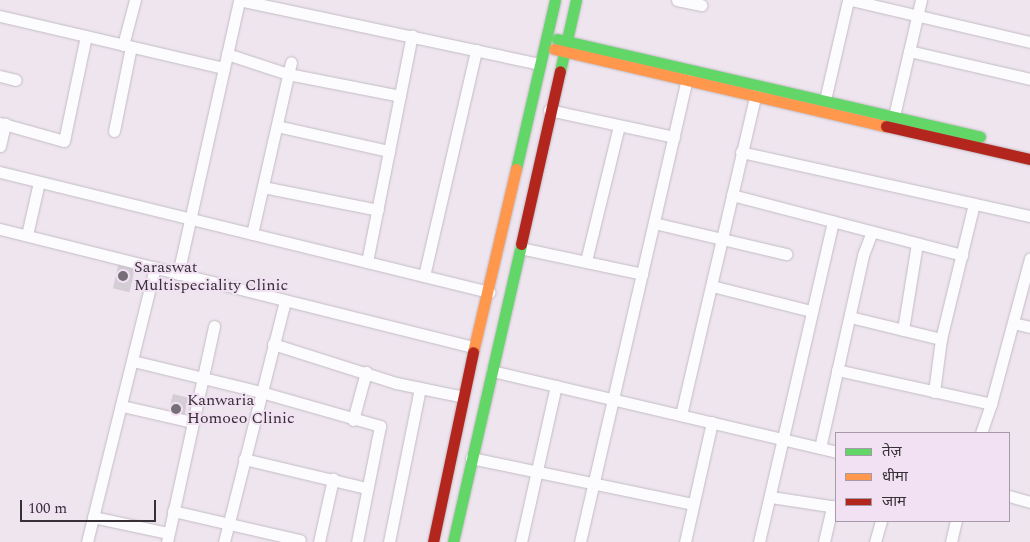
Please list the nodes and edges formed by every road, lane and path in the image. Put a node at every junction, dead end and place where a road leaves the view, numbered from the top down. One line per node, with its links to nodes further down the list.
1 (135, 0): 16 (street)
2 (239, 0): 12 (street); 20 (street)
3 (555, 0): 14 (street)
4 (576, 0): 17 (street)
5 (677, 0): 9 (street)
6 (848, 0): 32 (street)
7 (852, 0): 11 (street)
8 (921, 0): 11 (street)
9 (701, 5)
10 (0, 16): 13 (street)
11 (917, 16): 15 (street); 19 (street)
12 (412, 35): 18 (street); 31 (street)
13 (86, 36): 16 (street); 35 (street)
14 (545, 42): 17 (street); 21 (street)
15 (1030, 42)
16 (127, 46): 23 (street); 38 (street)
17 (564, 46): 22 (street); 28 (street); 33 (street)
18 (476, 50): 21 (street); 71 (street)
19 (909, 51): 26 (street); 34 (street)
20 (227, 54): 23 (street); 24 (street)
21 (539, 64): 73 (street)
22 (690, 67): 28 (street); 29 (street)
23 (224, 68): 52 (street)
24 (290, 68): 31 (street); 36 (street)
25 (0, 76): 27 (street)
26 (1030, 79)
27 (16, 80)
28 (687, 80): 30 (street); 39 (street)
29 (758, 84): 30 (street); 32 (street)
30 (755, 95): 43 (street); 44 (street)
31 (400, 96): 42 (street)
32 (825, 100): 34 (street)
33 (549, 110): 37 (street); 61 (street)
34 (894, 116): 41 (street)
35 (3, 123): 40 (street)
36 (276, 126): 42 (street); 47 (street)
37 (619, 126): 39 (street); 65 (street)
38 (114, 131)
39 (674, 137): 54 (street)
40 (0, 146)
41 (1030, 149)
42 (389, 151): 50 (street)
43 (741, 152): 48 (street); 49 (street)
44 (1030, 159)
45 (0, 172): 46 (street)
46 (39, 182): 52 (street); 58 (street)
47 (263, 187): 50 (street); 57 (street)
48 (732, 195): 53 (street); 59 (street)
49 (974, 204): 51 (street); 63 (street)
50 (378, 210): 66 (street)
51 (1030, 216)
52 (190, 218): 57 (street); 69 (street)
53 (833, 221): 56 (street); 75 (street)
54 (654, 223): 59 (street); 70 (street)
55 (0, 228): 58 (street)
56 (872, 232): 60 (street); 76 (street)
57 (252, 234): 66 (street)
58 (27, 235): 67 (street)
59 (722, 238): 62 (street); 72 (street)
60 (917, 244): 63 (street); 80 (street)
61 (520, 248): 65 (street); 86 (street)
62 (786, 254)
63 (962, 255): 81 (street)
64 (1030, 258): 68 (street)
65 (586, 261): 70 (street)
66 (367, 262): 71 (street)
67 (155, 267): 69 (street); 84 (street)
68 (1028, 271): 77 (street)
69 (178, 274): 74 (street)
70 (642, 274): 94 (street)
71 (424, 276): 73 (street)
72 (712, 286): 75 (street); 97 (street)
73 (489, 292): 83 (street)
74 (285, 300): 82 (street); 83 (street)
75 (811, 311): 102 (street)
76 (850, 317): 80 (street); 85 (street)
77 (1013, 323): 79 (street); 95 (street)
78 (214, 326): 88 (street)
79 (1030, 327)
80 (903, 330): 81 (street)
81 (941, 339): 92 (street)
82 (273, 344): 87 (street); 91 (street)
83 (474, 347): 93 (street)
84 (133, 361): 88 (street); 96 (street)
85 (837, 370): 92 (street); 103 (street)
86 (492, 371): 89 (street); 105 (street)
87 (366, 372): 90 (street); 98 (street)
88 (202, 377): 91 (street); 99 (street)
89 (556, 386): 94 (street); 107 (street)
90 (420, 388): 93 (street); 127 (street)
91 (261, 392): 98 (street); 106 (street)
92 (934, 392): 95 (street)
93 (464, 397): 128 (street)
94 (612, 399): 97 (street); 109 (street)
95 (991, 404): 101 (street)
96 (122, 406): 99 (street); 117 (street)
97 (681, 415): 100 (street)
98 (354, 420): 110 (street)
99 (193, 422): 116 (street)
100 (712, 422): 102 (street); 114 (street)
101 (981, 432)
102 (782, 439): 103 (street); 112 (street)
103 (820, 448): 104 (street)
104 (835, 452)
105 (471, 458): 107 (street); 129 (street)
106 (244, 459): 108 (street); 118 (street)
107 (536, 471): 109 (street); 130 (street)
108 (333, 479): 110 (street); 125 (street)
109 (593, 482): 114 (street); 131 (street)
110 (366, 488): 126 (street)
111 (1010, 496): 113 (street)
112 (771, 498): 115 (street); 133 (street)
113 (1030, 502)
114 (693, 504): 132 (street)
115 (834, 506): 134 (street)
116 (173, 511): 118 (street); 121 (street)
117 (93, 517): 121 (street); 123 (street)
118 (229, 522): 122 (street); 124 (street)
119 (881, 522): 135 (street)
120 (956, 522): 136 (street)
121 (167, 538)
122 (300, 540)
123 (87, 542)
124 (224, 542)
125 (319, 542)
126 (357, 542)
127 (389, 542)
128 (433, 542)
129 (453, 542)
130 (521, 542)
131 (580, 542)
132 (685, 542)
133 (759, 542)
134 (824, 542)
135 (875, 542)
136 (951, 542)

